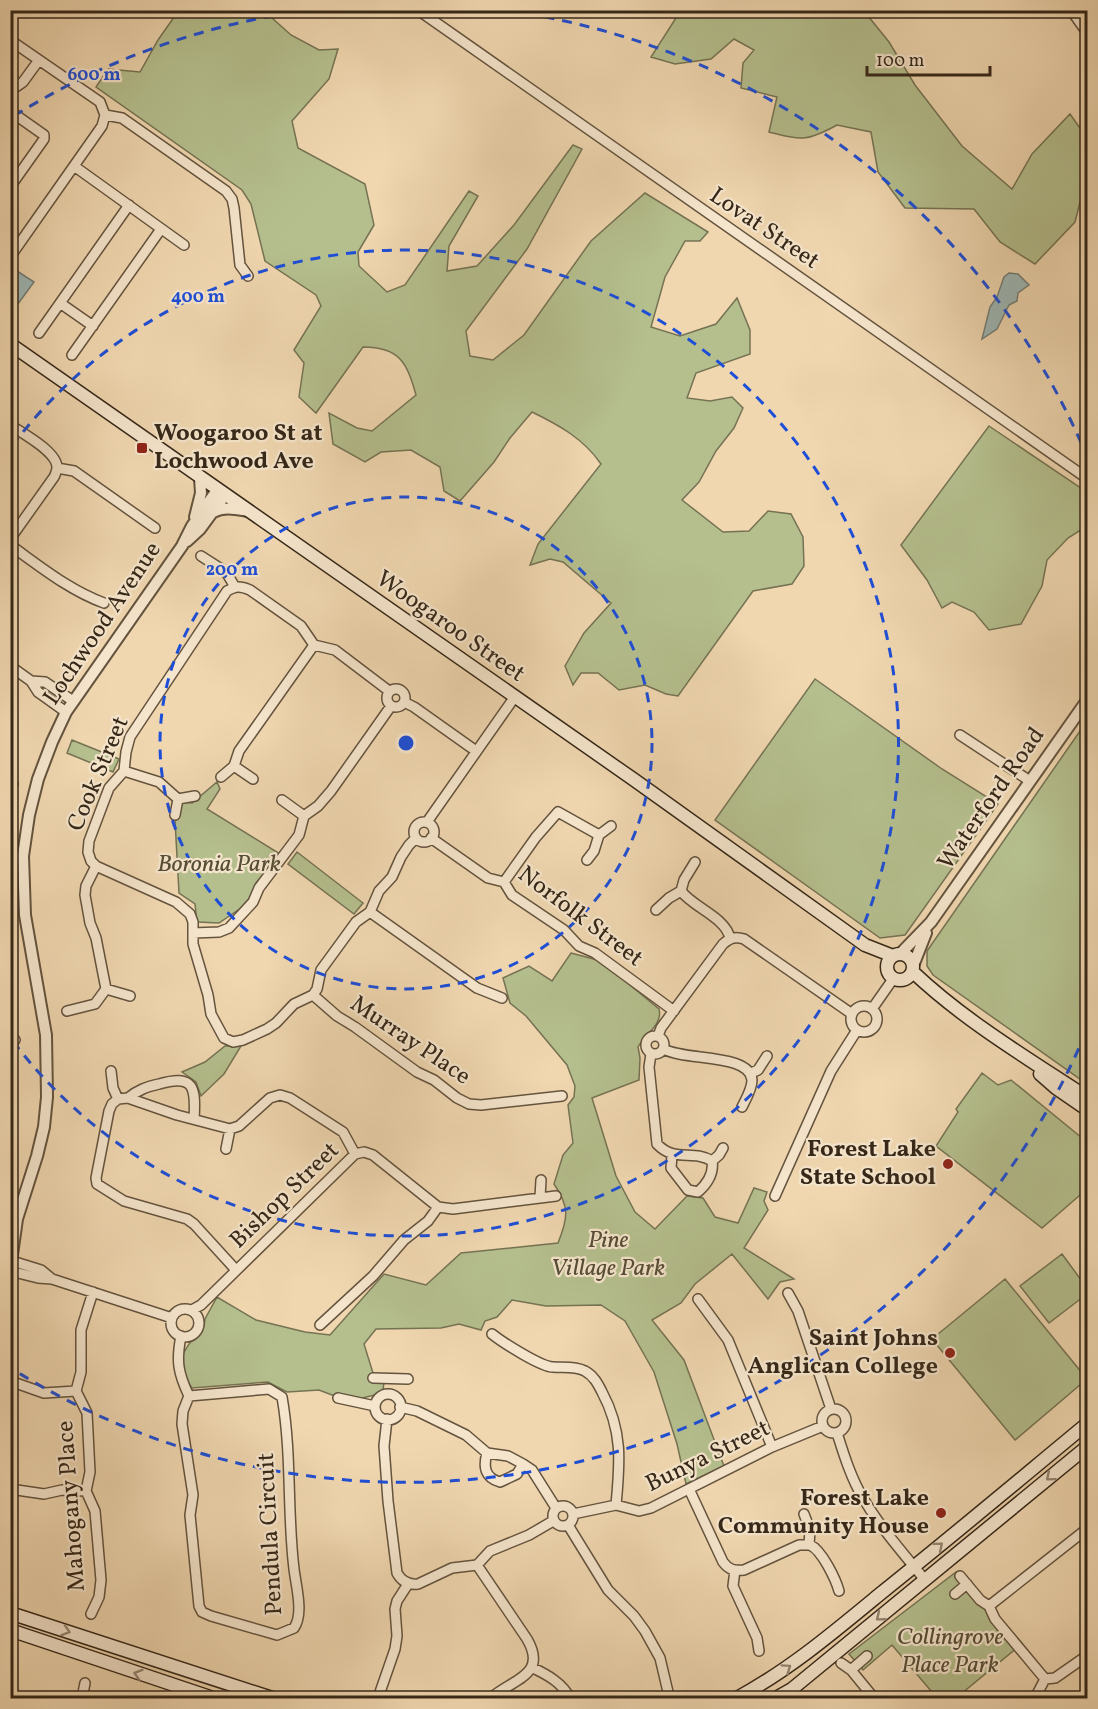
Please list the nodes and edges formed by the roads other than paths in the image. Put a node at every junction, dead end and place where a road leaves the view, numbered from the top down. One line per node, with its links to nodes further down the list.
1 (418, 10): 25 (street, Lovat Street)
2 (1071, 10): 3 (street)
3 (1088, 33)
4 (10, 40): 5 (street)
5 (39, 60): 6 (street); 8 (street)
6 (10, 91)
7 (10, 111): 10 (street)
8 (105, 115): 9 (street); 16 (street)
9 (74, 166): 11 (street); 13 (street)
10 (10, 187)
11 (129, 205): 12 (street); 17 (street)
12 (161, 229): 14 (street); 18 (street)
13 (14, 243): 15 (street)
14 (184, 245)
15 (10, 257)
16 (248, 276)
17 (60, 303): 18 (street); 19 (street)
18 (93, 326): 21 (street)
19 (39, 333)
20 (10, 344): 24 (main road, Woogaroo Street)
21 (72, 355)
22 (10, 425): 23 (street)
23 (57, 468): 30 (street); 31 (street)
24 (200, 478): 26 (main road, Woogaroo Street); 29 (street)
25 (1088, 479)
26 (221, 493): 27 (main road, Woogaroo Street); 28 (street, Lochwood Avenue); 29 (street, Lochwood Avenue)
27 (248, 511): 28 (street); 41 (main road, Woogaroo Street)
28 (213, 512): 33 (street, Lochwood Avenue)
29 (192, 526): 33 (street, Lochwood Avenue)
30 (155, 528)
31 (10, 539)
32 (10, 545): 36 (street)
33 (182, 546): 43 (street, Lochwood Avenue)
34 (201, 556): 35 (street)
35 (234, 587): 37 (street); 50 (street, Cook Street)
36 (104, 603)
37 (314, 645): 40 (street); 49 (street)
38 (10, 666): 39 (street)
39 (31, 681): 43 (street); 46 (street)
40 (389, 691): 44 (street); 45 (street)
41 (514, 698): 48 (street); 74 (main road, Woogaroo Street)
42 (1088, 699): 53 (street, Waterford Road)
43 (73, 701): 46 (street, Lochwood Avenue)
44 (404, 702): 45 (street); 48 (street)
45 (391, 706): 58 (street)
46 (66, 712): 112 (street, Lochwood Avenue)
47 (960, 735): 53 (street)
48 (476, 751): 59 (street)
49 (234, 766): 51 (street); 52 (street)
50 (124, 771): 55 (street); 66 (street, Cook Street)
51 (221, 777)
52 (253, 779)
53 (1030, 781): 71 (street, Waterford Road)
54 (195, 796): 55 (street)
55 (178, 799): 57 (street)
56 (282, 800): 58 (street)
57 (175, 815)
58 (304, 816): 72 (street)
59 (427, 822): 62 (street); 63 (street)
60 (610, 826): 61 (street)
61 (599, 835): 64 (street); 67 (street)
62 (416, 838): 63 (street); 70 (street)
63 (431, 838): 67 (street, Norfolk Street)
64 (587, 860)
65 (695, 861): 68 (street)
66 (96, 866): 72 (street, Cook Street); 78 (street)
67 (504, 882): 85 (street, Norfolk Street)
68 (681, 891): 69 (street); 73 (street)
69 (656, 910)
70 (370, 912): 79 (street); 81 (street)
71 (931, 922): 75 (street, Waterford Road); 76 (street, Waterford Road)
72 (193, 933): 79 (street, Cook Street)
73 (730, 939): 85 (street); 86 (street)
74 (865, 945): 75 (main road, Woogaroo Street); 77 (main road, Woogaroo Street)
75 (896, 955): 76 (main road); 77 (main road)
76 (913, 969): 77 (main road); 82 (main road, Woogaroo Street)
77 (894, 977): 82 (main road, Woogaroo Street); 83 (street)
78 (106, 989): 80 (street); 84 (street)
79 (313, 995): 95 (street, Murray Place)
80 (130, 996)
81 (502, 998)
82 (944, 1001): 92 (main road, Woogaroo Street)
83 (872, 1009): 86 (street); 87 (street)
84 (67, 1011)
85 (674, 1011): 88 (street)
86 (852, 1014): 87 (street)
87 (857, 1030): 109 (street)
88 (658, 1036): 89 (street); 90 (street)
89 (664, 1049): 90 (street); 94 (street)
90 (651, 1054): 105 (street)
91 (767, 1056): 94 (street)
92 (1022, 1056): 96 (main road, Woogaroo Street); 99 (main road, Woogaroo Street)
93 (111, 1071): 97 (street)
94 (751, 1074): 98 (street)
95 (562, 1096)
96 (1088, 1098)
97 (123, 1099): 100 (street); 100 (street); 115 (street)
98 (742, 1107)
99 (1088, 1110)
100 (194, 1119): 101 (street)
101 (230, 1129): 103 (street); 104 (street)
102 (723, 1148): 106 (street)
103 (226, 1149)
104 (355, 1154): 111 (street, Bishop Street); 115 (street, Bishop Street)
105 (672, 1155): 106 (street); 106 (street)
106 (712, 1161)
107 (541, 1180): 110 (street)
108 (556, 1196): 110 (street)
109 (775, 1196)
110 (540, 1197): 111 (street)
111 (438, 1207): 121 (street)
112 (17, 1219): 113 (street, Lochwood Avenue); 114 (street, Lochwood Avenue)
113 (10, 1230)
114 (11, 1263): 116 (street)
115 (236, 1270): 119 (street, Bishop Street)
116 (93, 1292): 120 (street); 128 (street, Mahogany Place)
117 (788, 1293): 134 (street)
118 (698, 1299): 140 (street)
119 (192, 1310): 120 (street); 123 (street)
120 (172, 1318): 123 (street)
121 (320, 1325)
122 (492, 1334): 146 (street)
123 (181, 1336): 130 (street)
124 (373, 1378): 125 (street)
125 (394, 1378): 126 (street); 129 (street)
126 (408, 1378)
127 (10, 1381): 128 (street)
128 (76, 1392): 145 (street, Mahogany Place)
129 (392, 1395): 132 (street); 133 (street)
130 (189, 1396): 130 (street, Pendula Circuit)
131 (338, 1398): 132 (street)
132 (375, 1406): 135 (street)
133 (400, 1407): 135 (street); 141 (street)
134 (831, 1409): 137 (street); 138 (street)
135 (387, 1419): 158 (street)
136 (1088, 1423): 155 (main road, one-way to 136)
137 (823, 1426): 138 (street); 140 (street, Bunya Street)
138 (837, 1433): 155 (street)
139 (1088, 1446): 157 (main road, one-way to 157)
140 (772, 1447): 144 (street, Bunya Street)
141 (487, 1453): 142 (street); 142 (street)
142 (523, 1464): 147 (street)
143 (10, 1489): 145 (street)
144 (689, 1489): 146 (street, Bunya Street); 156 (street)
145 (86, 1491): 163 (street, Mahogany Place)
146 (615, 1505): 148 (street, Bunya Street)
147 (556, 1508): 148 (street); 150 (street)
148 (573, 1514): 151 (street)
149 (804, 1514): 153 (street)
150 (553, 1521): 151 (street); 154 (street)
151 (568, 1525): 173 (street)
152 (1088, 1528): 161 (street)
153 (809, 1545): 156 (street); 159 (street)
154 (477, 1565): 158 (street); 169 (street)
155 (915, 1567): 157 (street); 180 (main road, one-way to 155)
156 (735, 1570): 165 (street)
157 (925, 1580): 181 (main road, one-way to 181)
158 (408, 1584): 177 (street)
159 (839, 1591)
160 (955, 1594): 161 (street)
161 (989, 1606): 171 (street)
162 (10, 1613): 176 (main road, one-way to 176)
163 (91, 1614)
164 (10, 1630): 175 (main road, one-way to 164)
165 (759, 1651)
166 (1088, 1655): 171 (street)
167 (867, 1656): 170 (street)
168 (841, 1663): 170 (street)
169 (533, 1668): 178 (street); 179 (street)
170 (851, 1670): 182 (street)
171 (1046, 1679): 183 (street)
172 (85, 1683): 174 (street)
173 (668, 1692)
174 (82, 1698)
175 (213, 1698)
176 (272, 1698)
177 (378, 1698)
178 (491, 1698)
179 (570, 1698)
180 (737, 1698)
181 (776, 1698)
182 (874, 1698)
183 (1035, 1698)

